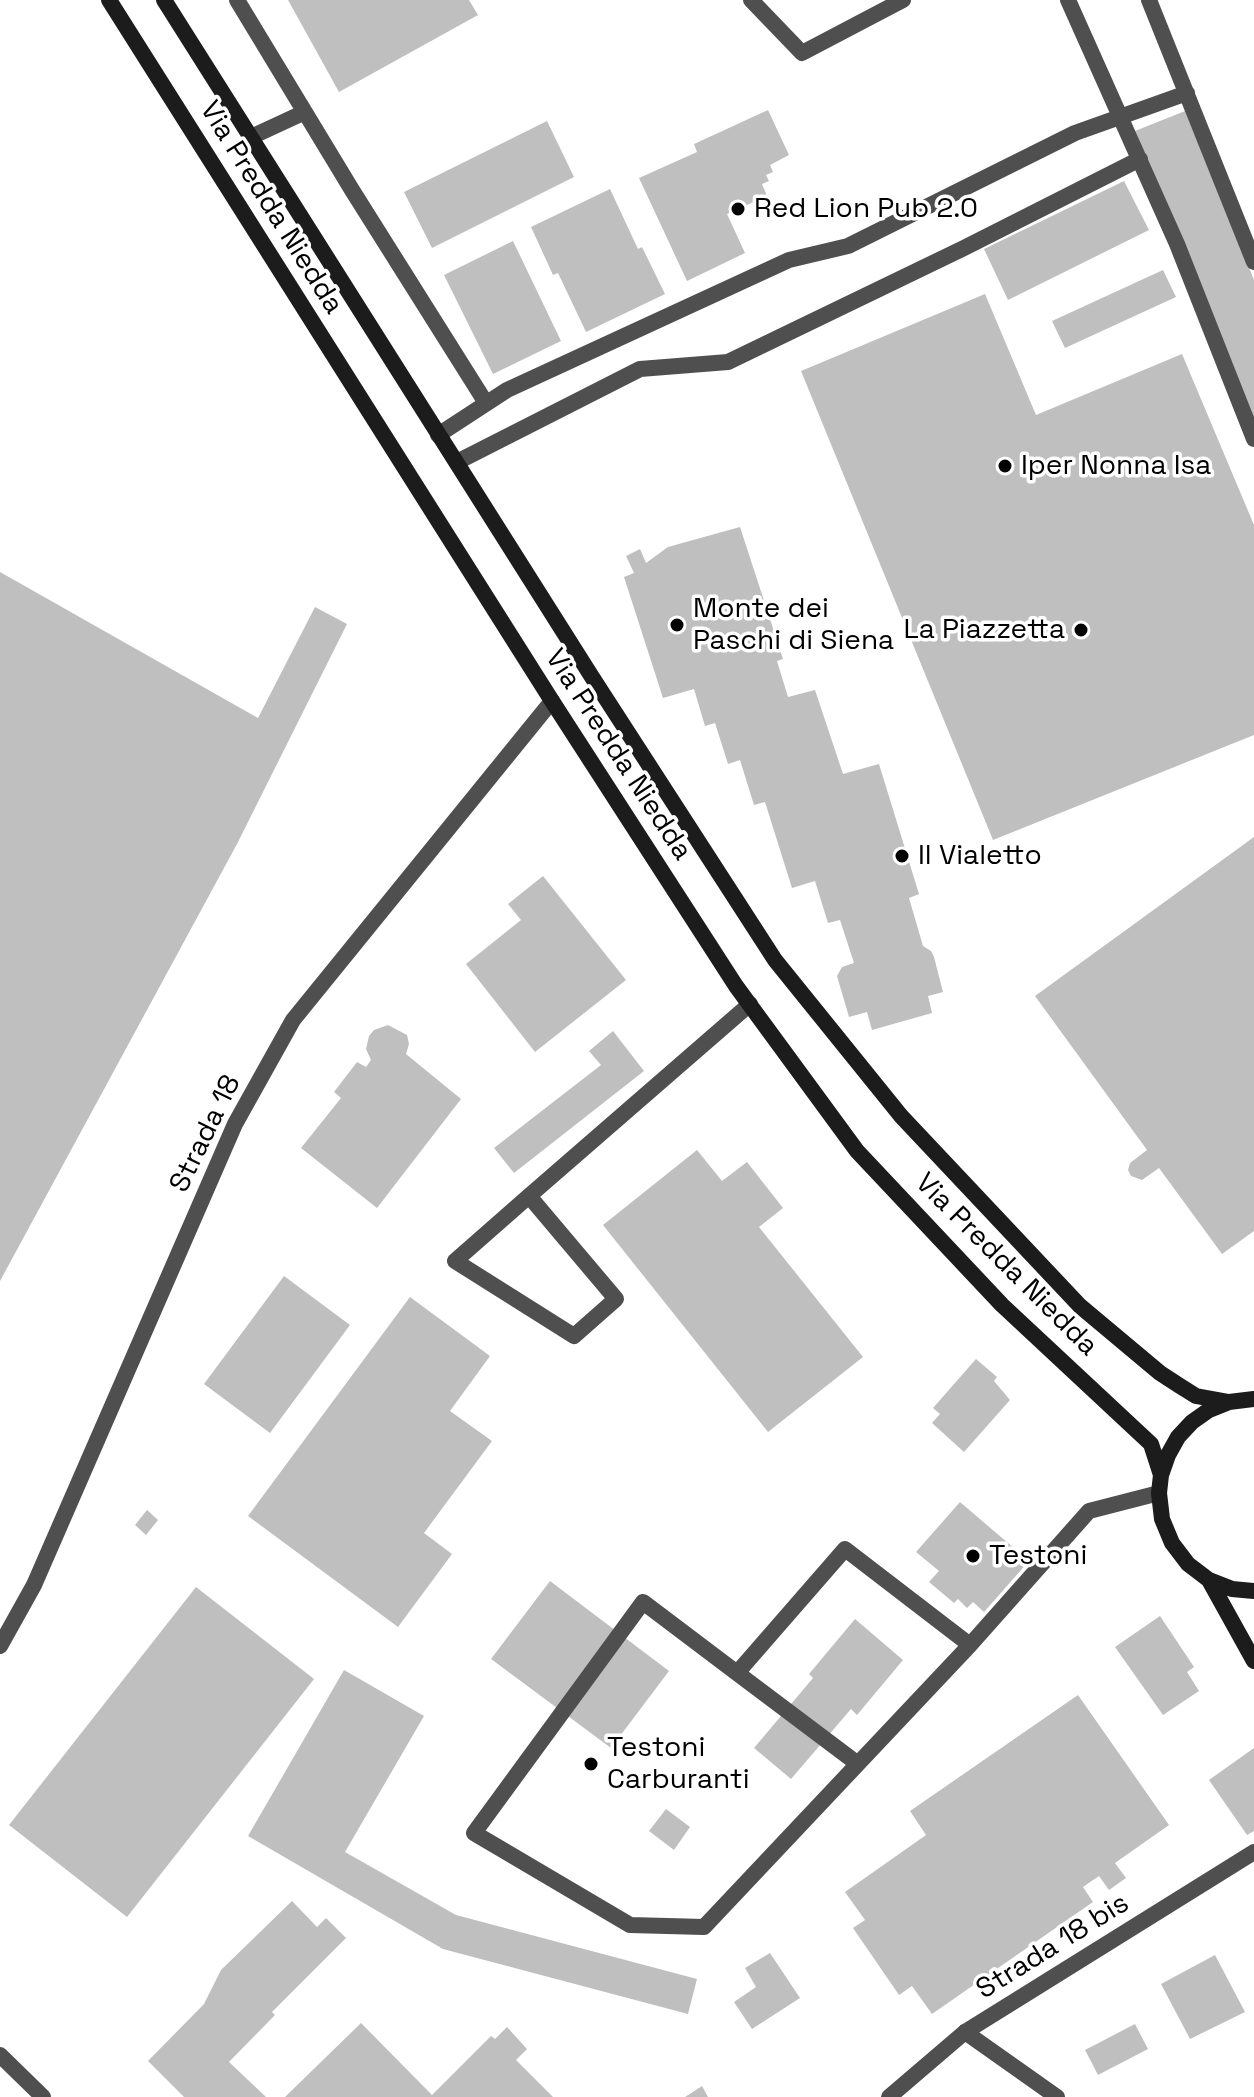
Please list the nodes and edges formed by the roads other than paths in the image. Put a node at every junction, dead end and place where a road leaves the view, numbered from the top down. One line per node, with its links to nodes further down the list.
1 (109, 0): 18 (main road, Via Predda Niedda)
2 (164, 0): 11 (main road, Via Predda Niedda)
3 (237, 0): 9 (street)
4 (751, 0): 5 (street)
5 (903, 0)
6 (1068, 0): 10 (street)
7 (1149, 0): 8 (street)
8 (1187, 93): 10 (street); 13 (street)
9 (305, 112): 11 (street); 14 (street)
10 (1122, 118): 12 (street); 14 (street)
11 (251, 137): 15 (main road, Via Predda Niedda)
12 (1140, 159): 16 (street); 17 (street)
13 (1254, 262)
14 (486, 403): 15 (street)
15 (438, 435): 17 (main road, Via Predda Niedda)
16 (1254, 439)
17 (457, 462): 22 (main road, Via Predda Niedda)
18 (552, 701): 19 (main road, Via Predda Niedda); 28 (street, Strada 18)
19 (750, 1004): 20 (street); 23 (main road, Via Predda Niedda)
20 (529, 1196): 20 (street)
21 (1254, 1399): 22 (main road)
22 (1229, 1402): 23 (main road)
23 (1161, 1475): 24 (main road)
24 (1159, 1493): 25 (main road); 27 (street)
25 (1209, 1580): 26 (main road); 29 (main road)
26 (1254, 1591)
27 (970, 1645): 30 (street); 31 (street)
28 (0, 1646)
29 (1254, 1661)
30 (737, 1673): 31 (street); 31 (street)
31 (858, 1764)
32 (1254, 1852): 33 (street, Strada 18 bis)
33 (965, 2032): 36 (street, Strada 18 bis); 37 (street)
34 (0, 2055): 35 (street)
35 (43, 2097)
36 (889, 2097)
37 (1057, 2097)

